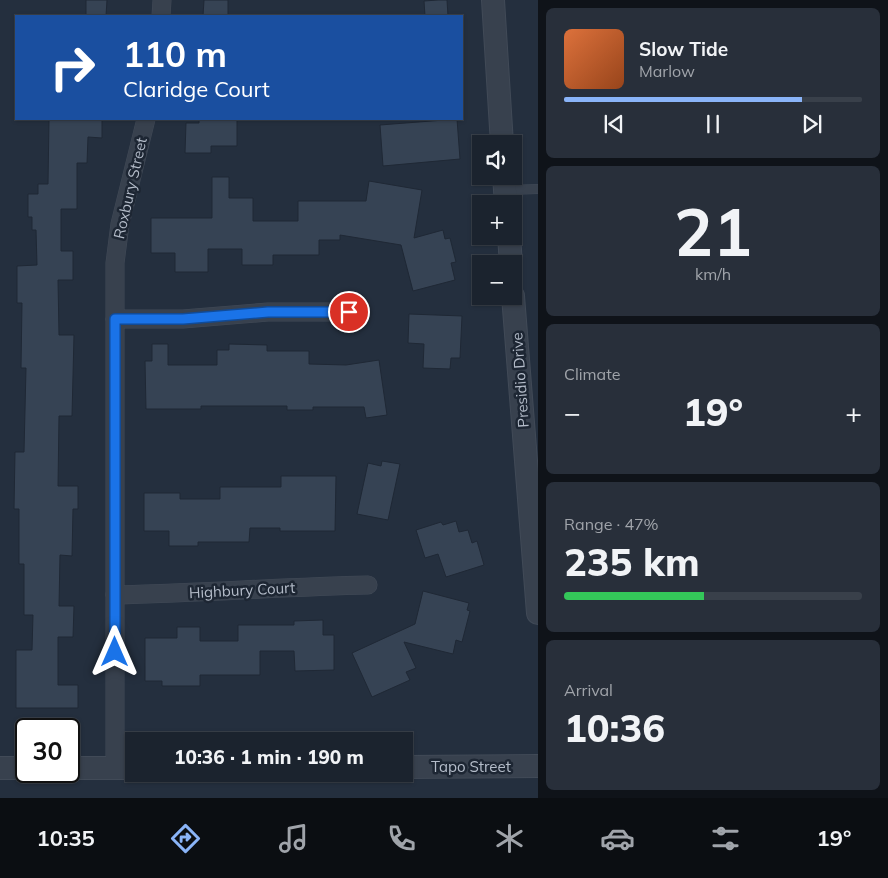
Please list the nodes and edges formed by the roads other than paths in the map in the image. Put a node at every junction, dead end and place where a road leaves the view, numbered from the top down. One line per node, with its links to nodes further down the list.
1 (162, 0): 3 (street)
2 (493, 0): 5 (street)
3 (161, 15)
4 (146, 120): 10 (street, Roxbury Street)
5 (501, 135)
6 (538, 189): 7 (lane)
7 (505, 190)
8 (514, 305): 13 (street, Presidio Drive)
9 (349, 312): 10 (street)
10 (115, 319): 12 (street, Roxbury Street)
11 (368, 585): 12 (street, Highbury Court)
12 (115, 595): 19 (street, Roxbury Street)
13 (538, 614)
14 (538, 766): 15 (street, Tapo Street)
15 (413, 767)
16 (0, 768): 17 (street)
17 (15, 768)
18 (80, 768): 19 (street)
19 (125, 768)

